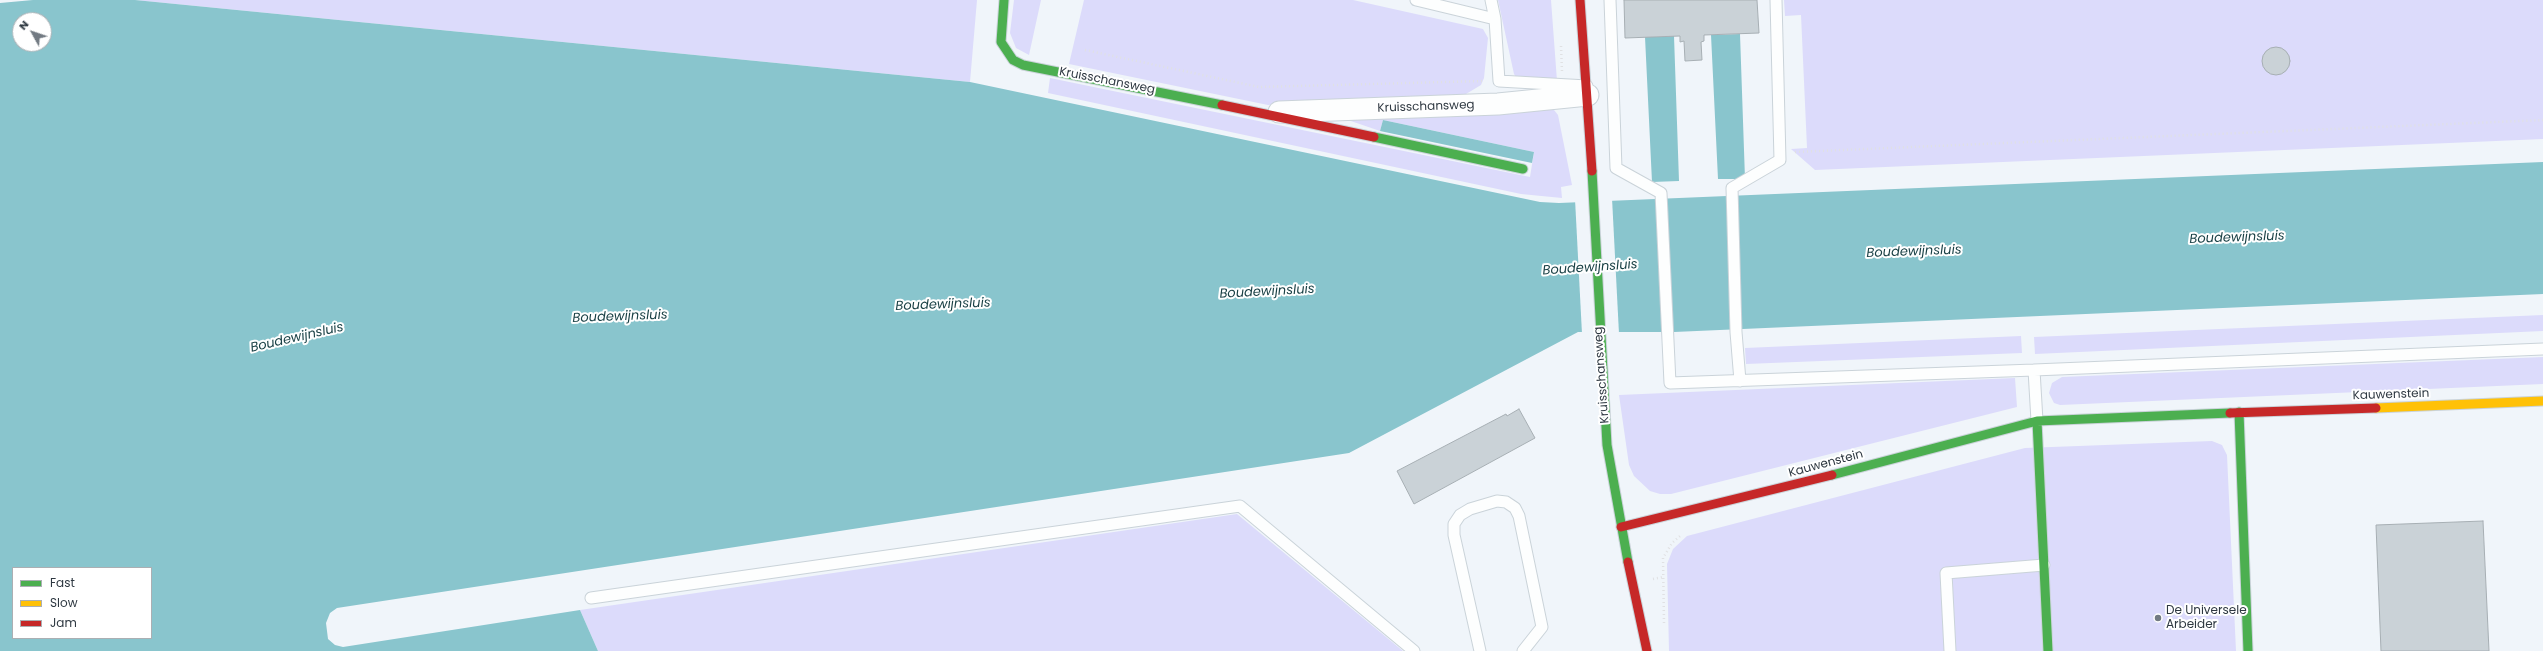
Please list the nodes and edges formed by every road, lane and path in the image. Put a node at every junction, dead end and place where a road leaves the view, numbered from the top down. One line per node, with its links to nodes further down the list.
1 (1004, 0): 12 (street, Kruisschansweg)
2 (1416, 0): 7 (lane)
3 (1491, 0): 8 (lane)
4 (1580, 0): 11 (street, Kruisschansweg)
5 (1610, 0): 18 (lane)
6 (1776, 0): 14 (lane)
7 (1436, 2): 8 (lane)
8 (1495, 19): 10 (lane)
9 (1085, 50): 10 (path)
10 (1499, 81): 11 (lane)
11 (1587, 90): 12 (street, Kruisschansweg); 22 (street, Kruisschansweg)
12 (1264, 113): 15 (street, Kruisschansweg)
13 (2543, 120): 14 (path)
14 (1780, 153): 18 (lane)
15 (1523, 169)
16 (2543, 349): 17 (lane)
17 (2034, 370): 18 (lane); 21 (lane)
18 (1740, 381)
19 (2543, 401): 20 (street, Kauwenstein)
20 (2239, 412): 21 (street, Kauwenstein); 31 (street)
21 (2037, 422): 22 (street, Kauwenstein); 23 (street)
22 (1621, 527): 28 (street, Kruisschansweg)
23 (2044, 565): 29 (lane); 30 (street)
24 (591, 598): 25 (lane)
25 (1414, 651)
26 (1480, 651): 27 (lane)
27 (1523, 651)
28 (1646, 651)
29 (1950, 651)
30 (2048, 651)
31 (2248, 651)

